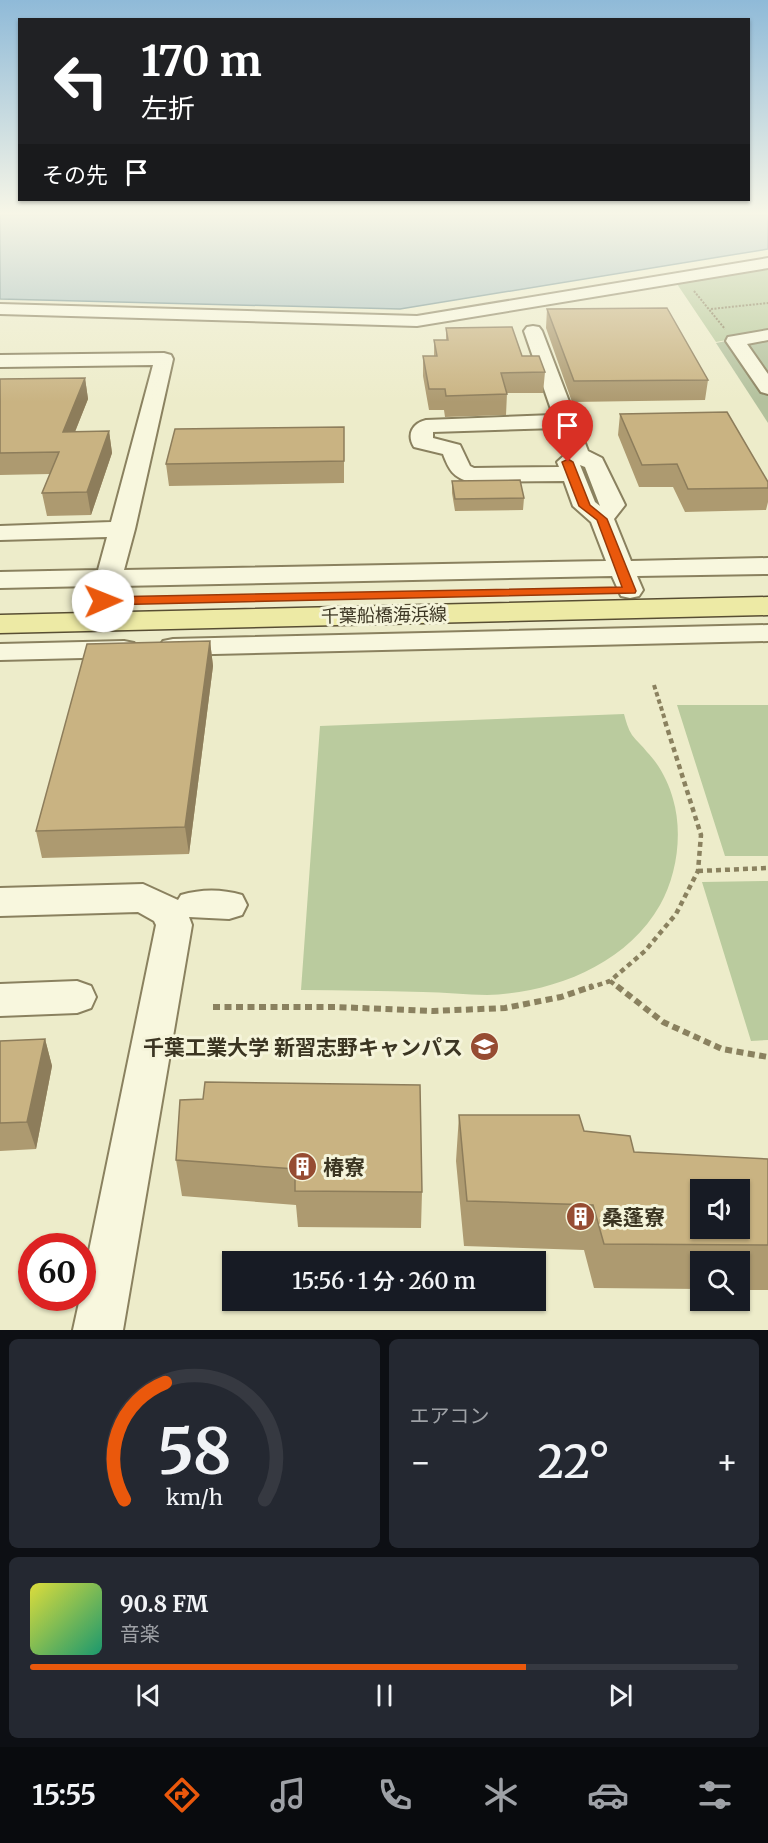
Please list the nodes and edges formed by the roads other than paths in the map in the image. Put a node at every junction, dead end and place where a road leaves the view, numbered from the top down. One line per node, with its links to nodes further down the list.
1 (682, 277): 2 (street)
2 (0, 309)
3 (533, 331): 7 (street)
4 (768, 335): 6 (street)
5 (0, 361): 9 (street)
6 (768, 387)
7 (565, 420): 8 (street); 8 (street)
8 (574, 464): 13 (street)
9 (123, 529): 10 (street); 15 (street)
10 (0, 533)
11 (768, 566): 13 (street)
12 (0, 580): 15 (street)
13 (626, 580): 14 (main road, 千葉船橋海浜線); 15 (main road, 千葉船橋海浜線)
14 (768, 587)
15 (106, 589): 16 (main road, 千葉船橋海浜線)
16 (0, 604)
17 (768, 606): 18 (main road, 千葉船橋海浜線)
18 (0, 624)
19 (768, 633): 20 (street)
20 (0, 651)
21 (0, 903): 26 (street)
22 (194, 905): 23 (street)
23 (230, 906)
24 (78, 997): 25 (street)
25 (0, 1000)
26 (98, 1330)

